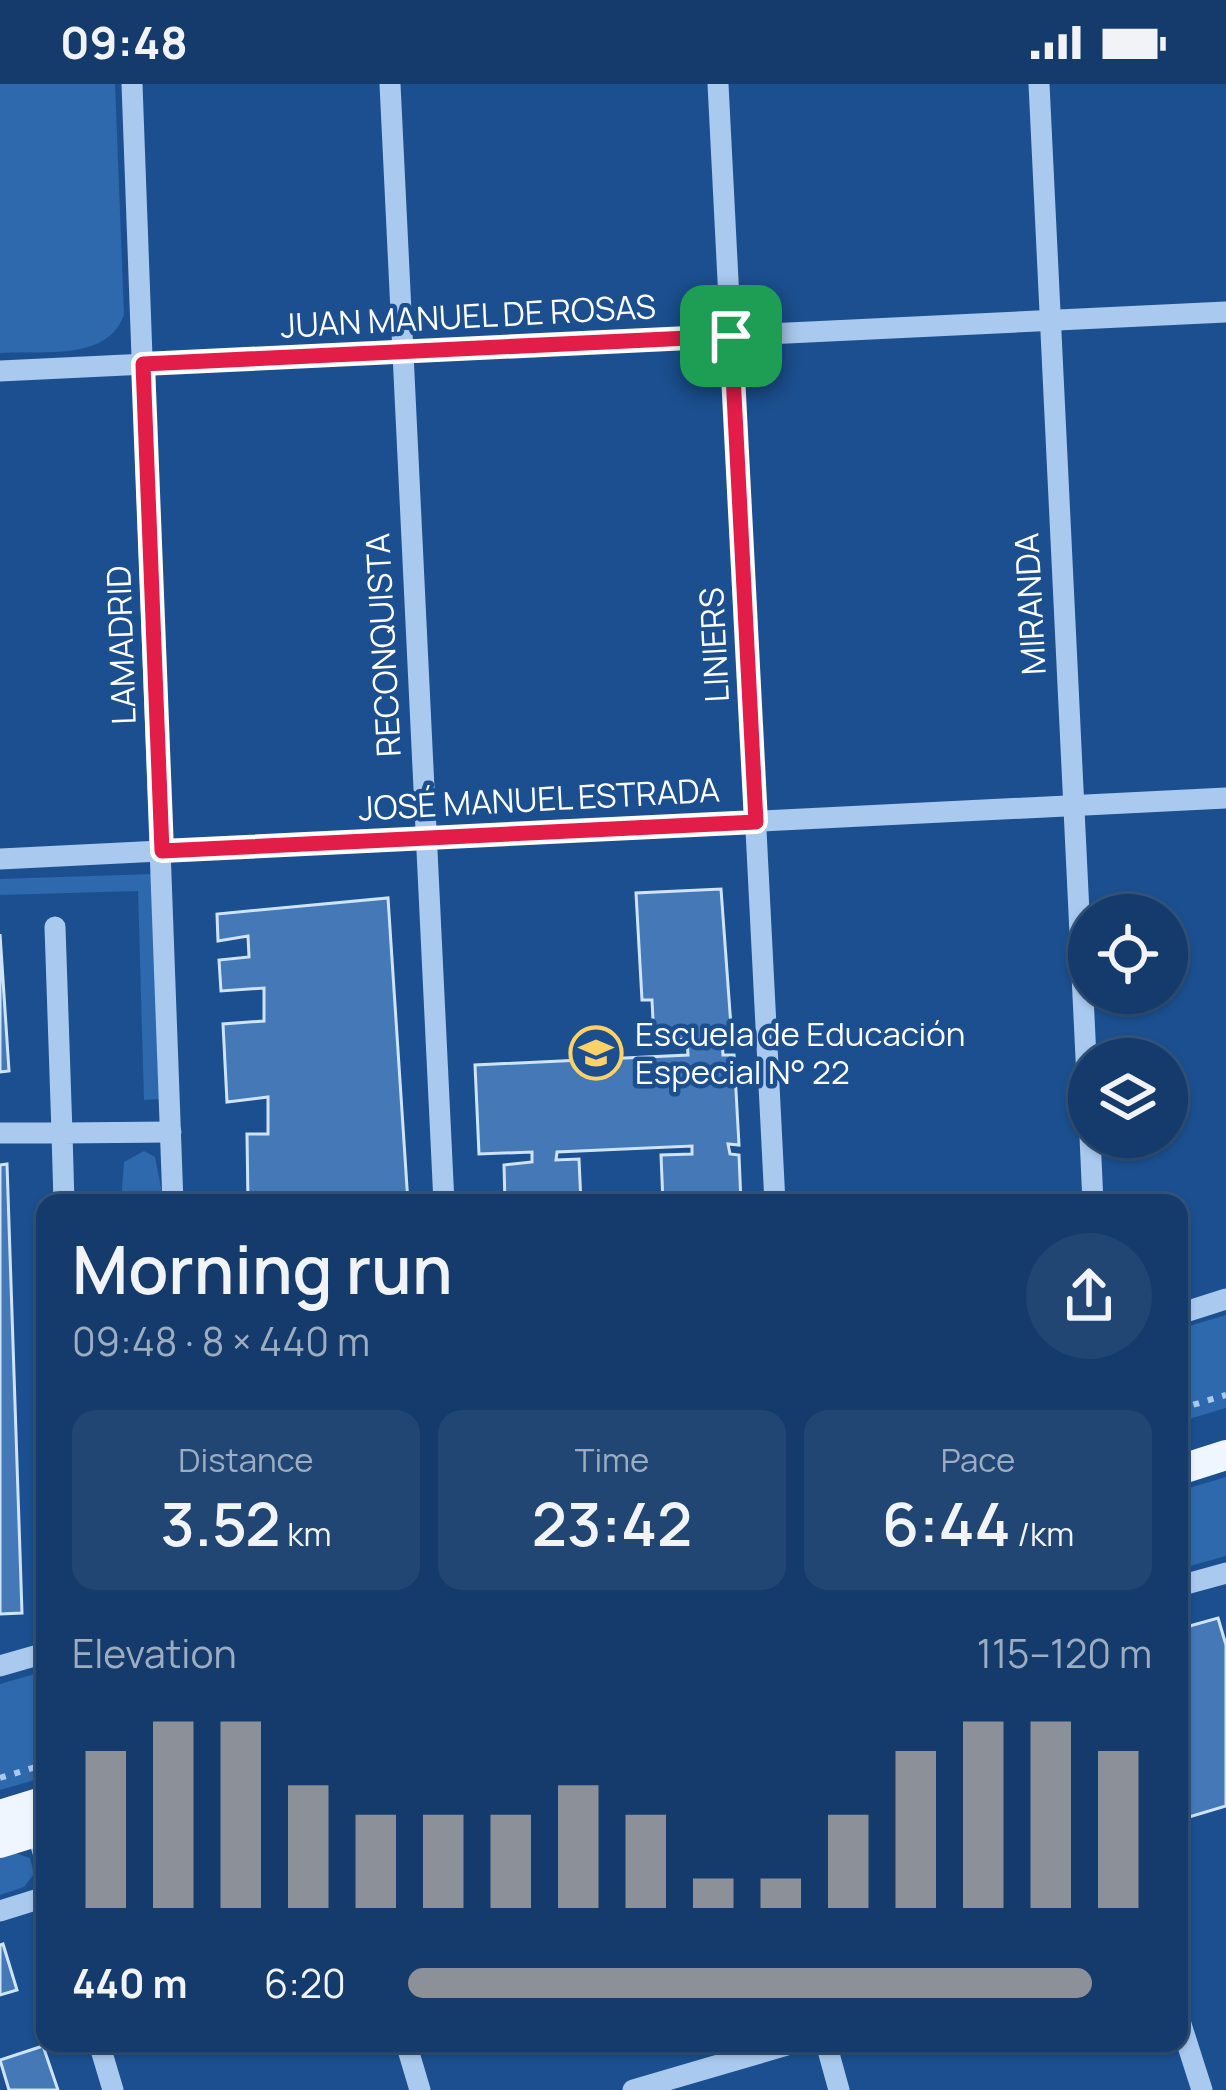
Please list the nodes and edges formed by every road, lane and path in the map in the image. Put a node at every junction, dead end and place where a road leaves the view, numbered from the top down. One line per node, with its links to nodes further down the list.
1 (132, 84): 9 (street, LAMADRID)
2 (390, 84): 8 (street, RECONQUISTA)
3 (718, 84): 7 (street, LINIERS)
4 (1040, 84): 6 (street, MIRANDA)
5 (1226, 312): 6 (street, JUAN MANUEL DE ROSAS)
6 (1050, 320): 7 (street, JUAN MANUEL DE ROSAS); 12 (street, MIRANDA)
7 (731, 336): 8 (street, JUAN MANUEL DE ROSAS); 13 (street, LINIERS)
8 (402, 352): 9 (street, JUAN MANUEL DE ROSAS); 14 (street, RECONQUISTA)
9 (143, 364): 10 (street, JUAN MANUEL DE ROSAS); 15 (street, LAMADRID)
10 (0, 371)
11 (1226, 798): 12 (street, JOSÉ MANUEL ESTRADA)
12 (1072, 806): 13 (street, JOSÉ MANUEL ESTRADA); 18 (street, MIRANDA)
13 (756, 822): 14 (street, JOSÉ MANUEL ESTRADA); 26 (street, LINIERS)
14 (424, 838): 15 (street, JOSÉ MANUEL ESTRADA); 25 (street, RECONQUISTA)
15 (162, 851): 16 (street, JOSÉ MANUEL ESTRADA); 20 (street, LAMADRID)
16 (0, 859)
17 (55, 927): 19 (street)
18 (1085, 1038)
19 (62, 1132): 20 (street); 21 (street); 23 (street)
20 (170, 1132): 24 (street, LAMADRID)
21 (0, 1133)
22 (1091, 1158): 27 (street)
23 (64, 1194)
24 (173, 1194)
25 (444, 1194)
26 (775, 1194)
27 (1093, 1194)
28 (1226, 1299): 29 (street)
29 (1188, 1311)
30 (1226, 1395): 31 (path)
31 (1188, 1406)
32 (1226, 1455): 33 (main road)
33 (1188, 1467)
34 (1226, 1573): 35 (street)
35 (1188, 1584)
36 (36, 1655): 37 (street)
37 (0, 1666)
38 (36, 1768): 39 (path)
39 (0, 1778)
40 (36, 1804): 41 (main road)
41 (0, 1815)
42 (36, 1840): 43 (main road)
43 (0, 1843)
44 (36, 1900): 45 (street)
45 (0, 1911)
46 (1188, 2046): 55 (street)
47 (102, 2052): 51 (street)
48 (409, 2052): 52 (street)
49 (763, 2052): 53 (street)
50 (828, 2052): 54 (street)
51 (113, 2090)
52 (420, 2090)
53 (633, 2090)
54 (839, 2090)
55 (1202, 2090)

